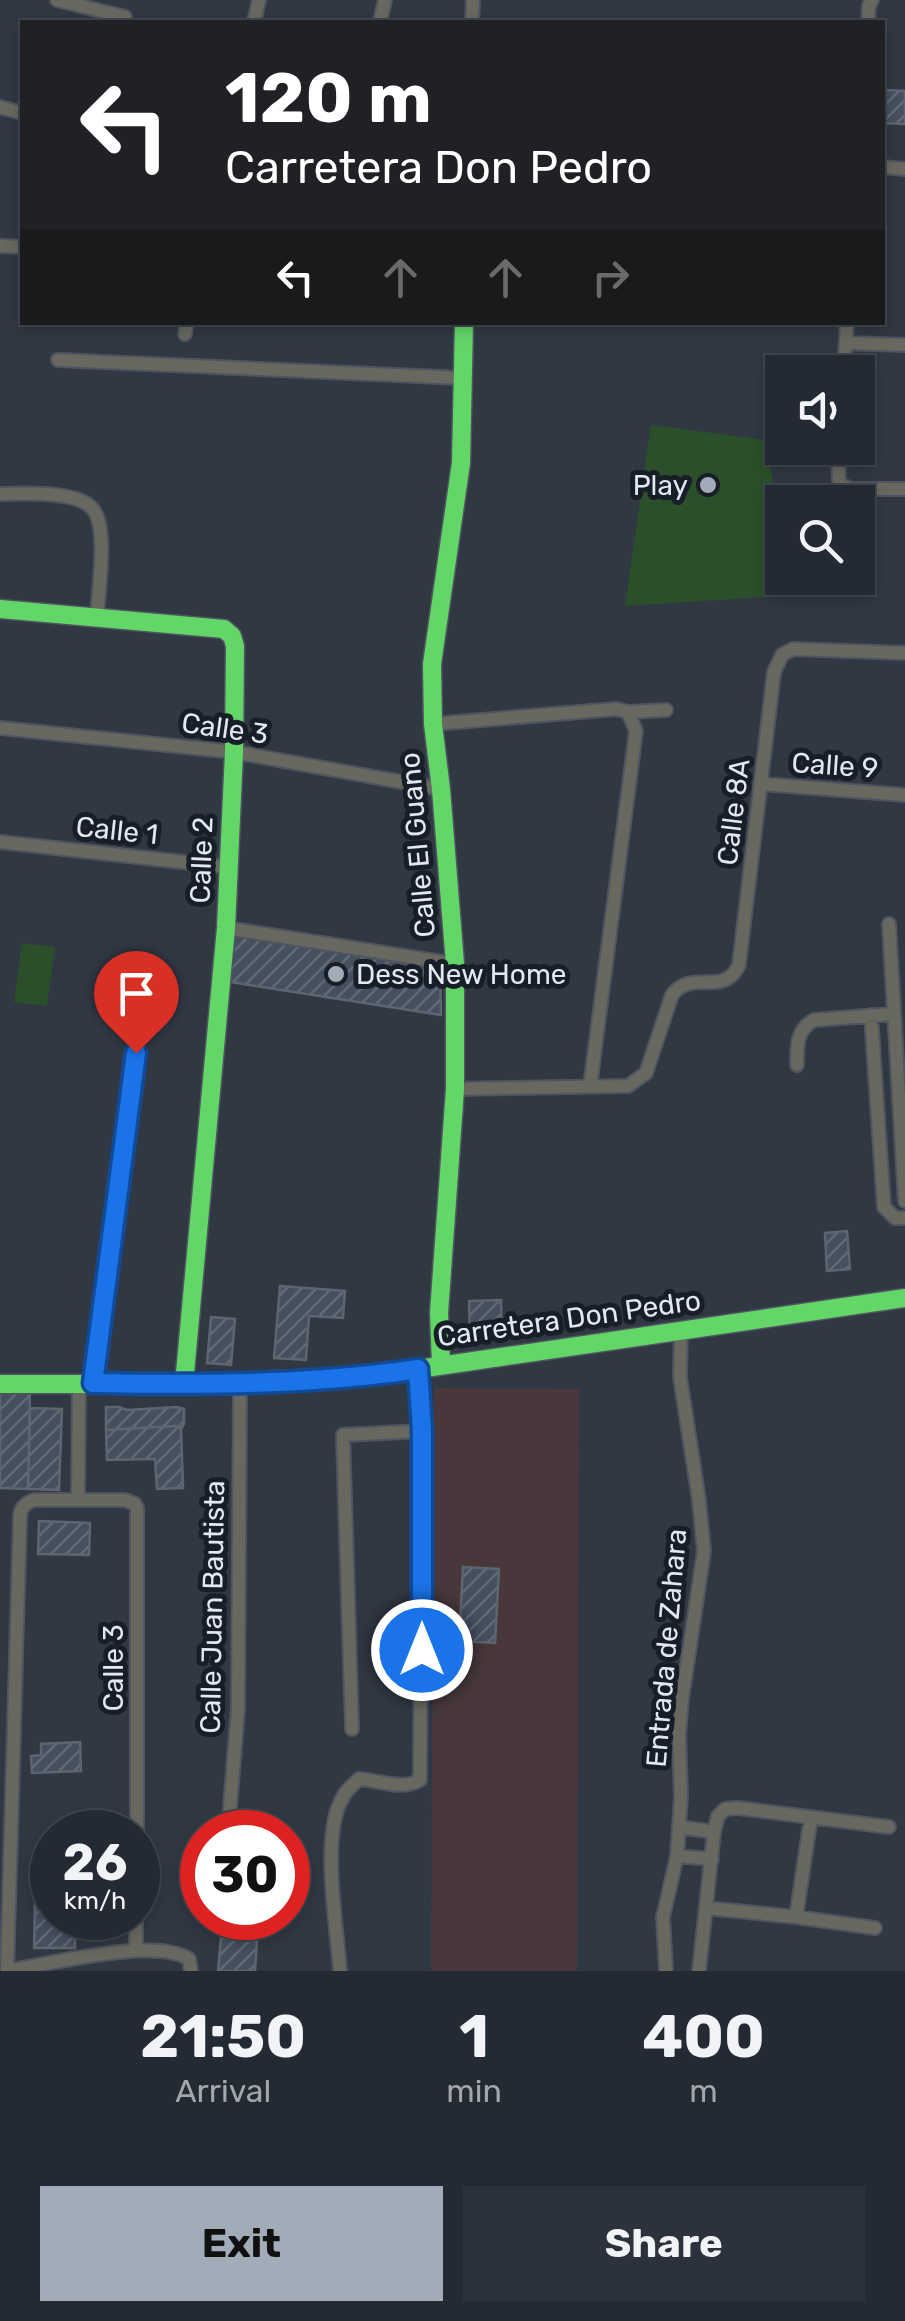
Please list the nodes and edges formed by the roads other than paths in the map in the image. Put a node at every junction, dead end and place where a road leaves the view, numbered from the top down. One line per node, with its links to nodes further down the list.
1 (57, 0): 2 (street)
2 (125, 17)
3 (464, 325): 9 (street, Calle El Guano)
4 (847, 325): 5 (street)
5 (846, 343): 6 (street); 7 (street)
6 (905, 345)
7 (845, 355)
8 (58, 360): 9 (street)
9 (462, 378): 18 (street, Calle El Guano)
10 (838, 465): 11 (street)
11 (905, 489)
12 (0, 494): 14 (street)
13 (0, 608): 14 (street)
14 (96, 617): 20 (street, Calle 2)
15 (905, 653): 21 (street, Calle 8A)
16 (666, 710): 17 (street)
17 (628, 712): 18 (street); 33 (street)
18 (433, 724): 22 (street, Calle El Guano)
19 (0, 728): 20 (street, Calle 3)
20 (234, 752): 22 (street, Calle 3); 25 (street, Calle 2)
21 (761, 784): 23 (street, Calle 9); 33 (street, Calle 8A)
22 (441, 789): 28 (street, Calle El Guano)
23 (905, 795)
24 (0, 842): 25 (street, Calle 1)
25 (228, 867): 27 (street, Calle 2)
26 (888, 924): 29 (street)
27 (226, 928): 28 (street); 44 (street, Calle 2)
28 (455, 964): 34 (street, Calle El Guano)
29 (893, 1014): 30 (street); 35 (street)
30 (871, 1015): 32 (street); 36 (street)
31 (136, 1053): 43 (street)
32 (797, 1065)
33 (590, 1087): 34 (street)
34 (455, 1090): 39 (street, Calle El Guano)
35 (905, 1202)
36 (905, 1218)
37 (905, 1298): 38 (street, Carretera Don Pedro)
38 (681, 1329): 39 (street, Carretera Don Pedro); 51 (street, Entrada de Zahara)
39 (442, 1364): 40 (street, Carretera Don Pedro)
40 (418, 1369): 41 (street, Carretera Don Pedro); 45 (street)
41 (240, 1382): 44 (street, Carretera Don Pedro); 49 (street, Calle Juan Bautista)
42 (0, 1384): 43 (street, Carretera Don Pedro)
43 (86, 1384): 44 (street, Carretera Don Pedro); 46 (street)
44 (184, 1384)
45 (422, 1430): 47 (street); 63 (street)
46 (78, 1500): 48 (street, Calle 3); 62 (street)
47 (352, 1728)
48 (137, 1810)
49 (230, 1810)
50 (810, 1818): 52 (street); 53 (street); 57 (street)
51 (680, 1827): 53 (street); 54 (street, Entrada de Zahara)
52 (889, 1828)
53 (714, 1832): 55 (street)
54 (677, 1856): 55 (street); 64 (street, Entrada de Zahara)
55 (712, 1859): 56 (street)
56 (706, 1908): 57 (street); 65 (street)
57 (796, 1916): 58 (street)
58 (875, 1928)
59 (136, 1940): 60 (street)
60 (136, 1950): 61 (street); 62 (street)
61 (190, 1965)
62 (7, 1971)
63 (340, 1971)
64 (666, 1971)
65 (700, 1971)

